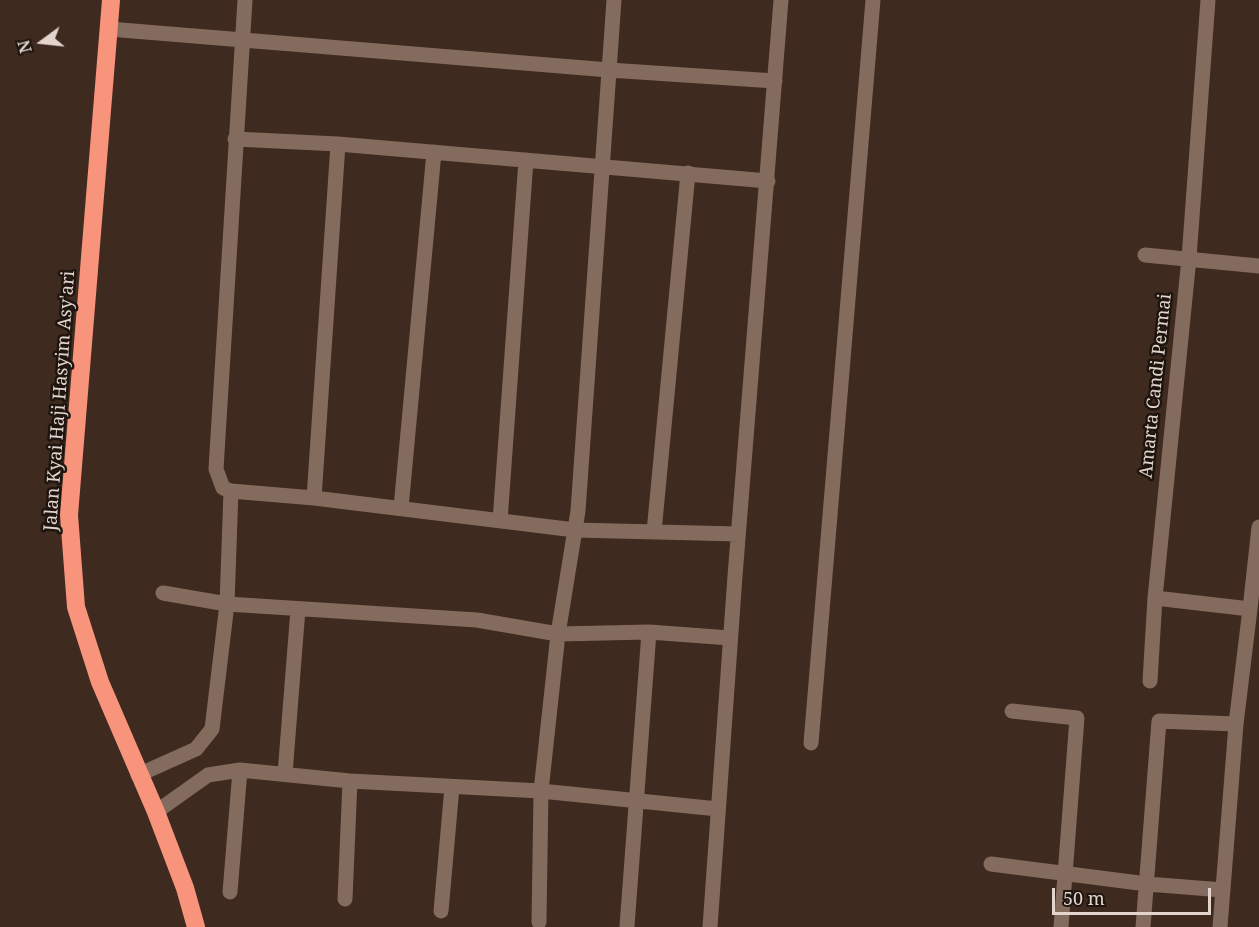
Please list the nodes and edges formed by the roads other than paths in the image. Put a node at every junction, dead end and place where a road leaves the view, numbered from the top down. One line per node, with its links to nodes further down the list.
1 (111, 0): 7 (highway, Jalan Kyai Haji Hasyim Asy'ari)
2 (245, 0): 8 (street)
3 (614, 0): 9 (street)
4 (781, 0): 10 (street)
5 (873, 0): 40 (street)
6 (1208, 0): 19 (street, Amarta Candi Permai)
7 (109, 29): 8 (street); 44 (highway, Jalan Kyai Haji Hasyim Asy'ari)
8 (242, 40): 9 (street); 11 (street)
9 (609, 70): 10 (street); 15 (street)
10 (776, 81): 17 (street)
11 (235, 139): 12 (street); 21 (street)
12 (338, 144): 13 (street); 22 (street)
13 (434, 152): 14 (street); 23 (street)
14 (526, 160): 15 (street); 24 (street)
15 (603, 167): 16 (street); 26 (street)
16 (688, 173): 17 (street); 27 (street)
17 (768, 181): 28 (street)
18 (1145, 255): 19 (street)
19 (1189, 258): 20 (street); 30 (street, Amarta Candi Permai)
20 (1259, 266)
21 (231, 491): 22 (street); 31 (street)
22 (314, 498): 23 (street)
23 (401, 508): 24 (street)
24 (500, 521): 26 (street)
25 (1259, 527): 33 (street)
26 (575, 530): 27 (street); 35 (street)
27 (654, 532): 28 (street)
28 (738, 534): 36 (street)
29 (163, 593): 31 (street)
30 (1155, 598): 33 (street); 37 (street, Amarta Candi Permai)
31 (227, 604): 32 (street); 41 (street)
32 (298, 609): 35 (street); 43 (street)
33 (1250, 609): 39 (street)
34 (649, 632): 35 (street); 36 (street); 49 (street)
35 (558, 634): 48 (street)
36 (730, 638): 50 (street)
37 (1150, 681)
38 (1012, 711): 53 (street)
39 (1236, 724): 54 (street); 55 (street)
40 (811, 743)
41 (196, 750): 44 (street); 45 (street)
42 (240, 770): 43 (street); 45 (street); 56 (street)
43 (285, 774): 46 (street)
44 (138, 775): 51 (highway, Jalan Kyai Haji Hasyim Asy'ari)
45 (208, 775): 51 (street)
46 (350, 781): 47 (street); 57 (street)
47 (452, 787): 48 (street); 58 (street)
48 (541, 791): 49 (street); 59 (street)
49 (635, 800): 50 (street); 60 (street)
50 (718, 809): 62 (street)
51 (156, 812): 61 (highway, Jalan Kyai Haji Hasyim Asy'ari)
52 (991, 864): 53 (street)
53 (1067, 873): 54 (street); 63 (street)
54 (1147, 884): 55 (street); 64 (street)
55 (1223, 890): 65 (street)
56 (230, 892)
57 (345, 899)
58 (441, 911)
59 (539, 922)
60 (627, 926)
61 (196, 927)
62 (710, 927)
63 (1061, 927)
64 (1143, 927)
65 (1220, 927)

